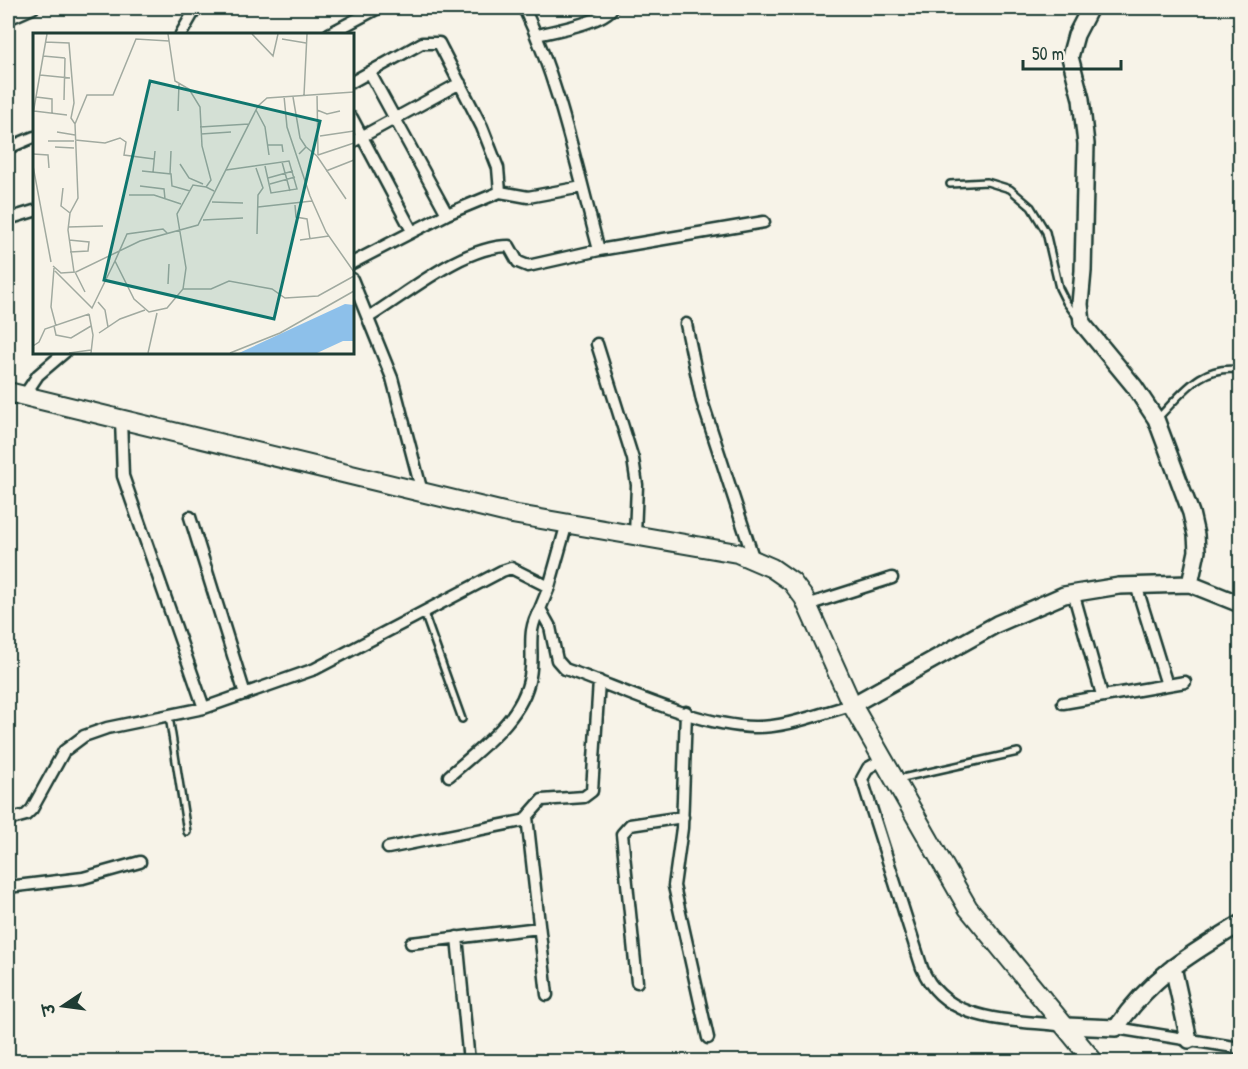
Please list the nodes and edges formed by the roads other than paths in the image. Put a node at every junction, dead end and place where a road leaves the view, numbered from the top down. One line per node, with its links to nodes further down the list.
1 (33, 8): 7 (street)
2 (196, 8): 8 (street)
3 (378, 8): 9 (street)
4 (524, 8): 10 (street)
5 (612, 8): 10 (street)
6 (1090, 8): 32 (street)
7 (8, 19)
8 (182, 33)
9 (331, 33)
10 (537, 35): 21 (street)
11 (370, 73): 12 (street); 13 (street); 14 (street)
12 (354, 81)
13 (460, 83): 14 (street); 22 (street)
14 (396, 118): 17 (street); 24 (street)
15 (354, 121): 17 (street)
16 (33, 137): 19 (street)
17 (363, 137): 18 (street); 27 (street)
18 (354, 141)
19 (8, 148)
20 (950, 184): 32 (lane)
21 (582, 187): 22 (street); 28 (street)
22 (500, 192): 24 (street)
23 (33, 211): 25 (street)
24 (447, 214): 27 (street)
25 (8, 219)
26 (764, 222): 28 (street)
27 (412, 231): 29 (street)
28 (599, 250): 31 (street)
29 (354, 262)
30 (354, 283): 31 (street)
31 (369, 316): 40 (street)
32 (1082, 323): 39 (street)
33 (686, 324): 44 (street)
34 (597, 344): 43 (street)
35 (63, 354): 37 (street)
36 (1240, 370): 39 (lane)
37 (16, 394): 38 (main road)
38 (121, 419): 40 (main road); 61 (street)
39 (1156, 419): 46 (street)
40 (422, 492): 42 (main road)
41 (190, 517): 57 (street)
42 (567, 523): 43 (main road); 48 (street)
43 (635, 535): 44 (main road)
44 (754, 560): 51 (main road)
45 (892, 578): 51 (street)
46 (1191, 584): 47 (street); 50 (street)
47 (1136, 585): 49 (street); 56 (street)
48 (549, 587): 52 (street); 53 (street)
49 (1073, 592): 58 (street); 60 (street)
50 (1240, 604)
51 (807, 605): 60 (main road)
52 (540, 609): 54 (street); 67 (street)
53 (423, 611): 57 (street); 64 (lane)
54 (598, 681): 62 (street); 71 (street)
55 (1185, 682): 56 (street)
56 (1167, 685): 58 (street)
57 (245, 694): 61 (street)
58 (1102, 695): 59 (street)
59 (1063, 704)
60 (852, 705): 62 (street); 66 (main road)
61 (204, 708): 63 (street)
62 (686, 712): 69 (street)
63 (169, 714): 70 (street); 72 (lane)
64 (462, 719)
65 (1018, 752): 68 (lane)
66 (882, 760): 68 (main road); 83 (street)
67 (449, 776)
68 (894, 781): 83 (main road)
69 (683, 817): 81 (street); 85 (street)
70 (8, 820)
71 (527, 820): 73 (street); 77 (street)
72 (187, 832)
73 (388, 848)
74 (141, 862): 75 (street)
75 (8, 887)
76 (1240, 924): 80 (street)
77 (540, 928): 78 (street); 82 (street)
78 (458, 938): 79 (street); 88 (street)
79 (411, 943)
80 (1173, 967): 84 (street); 86 (street)
81 (637, 982)
82 (547, 995)
83 (1066, 1026): 84 (street); 89 (main road)
84 (1116, 1028): 86 (street)
85 (708, 1038)
86 (1189, 1040): 87 (street)
87 (1240, 1048)
88 (469, 1062)
89 (1094, 1062)

